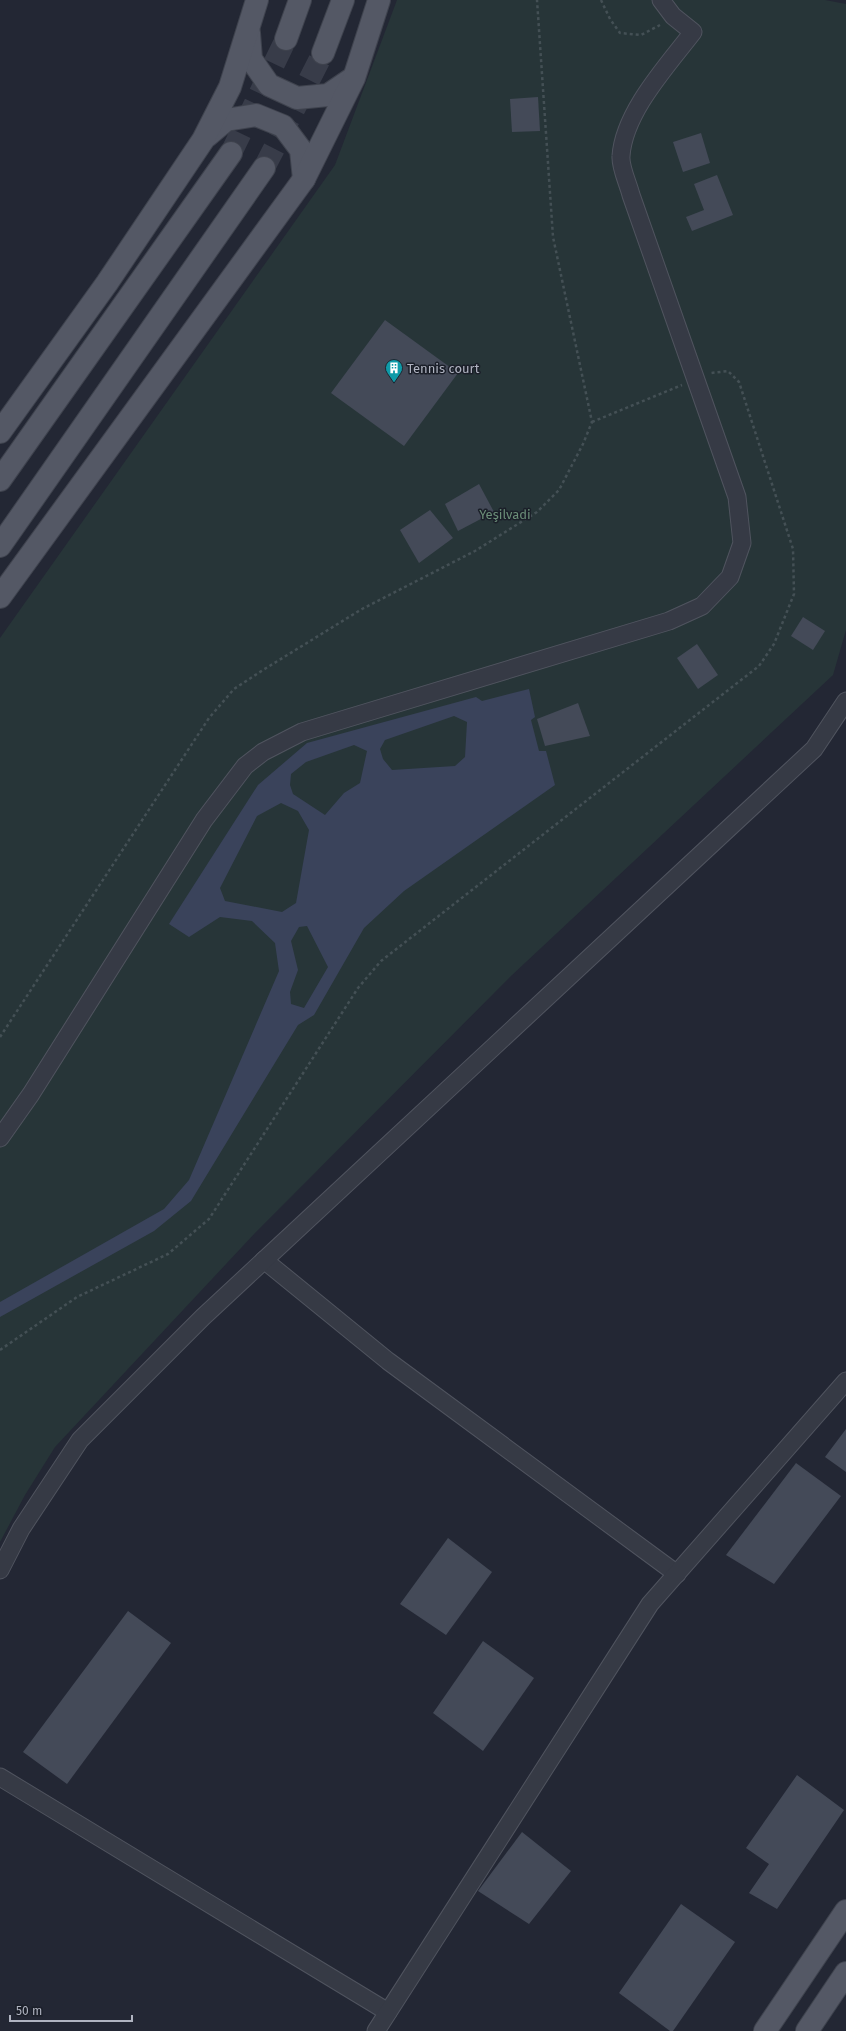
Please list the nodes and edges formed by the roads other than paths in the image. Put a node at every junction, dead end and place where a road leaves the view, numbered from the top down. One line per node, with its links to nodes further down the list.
1 (257, 0): 6 (main road)
2 (300, 0): 7 (main road)
3 (344, 0): 8 (main road)
4 (379, 0): 9 (main road)
5 (661, 0): 19 (street)
6 (249, 28): 9 (main road); 10 (main road)
7 (286, 39)
8 (323, 53)
9 (354, 78): 13 (main road)
10 (203, 140): 13 (main road); 14 (main road)
11 (231, 153): 15 (main road)
12 (264, 168): 16 (main road)
13 (304, 179): 17 (main road)
14 (0, 432)
15 (0, 480)
16 (0, 546)
17 (0, 597)
18 (846, 701): 20 (street)
19 (0, 1138)
20 (264, 1260): 22 (street); 23 (street)
21 (846, 1381): 23 (street)
22 (0, 1570)
23 (677, 1574): 27 (street)
24 (0, 1777): 27 (street)
25 (846, 1911): 29 (main road)
26 (846, 1973): 30 (main road)
27 (388, 2012): 28 (street)
28 (376, 2031)
29 (765, 2031)
30 (807, 2031)

